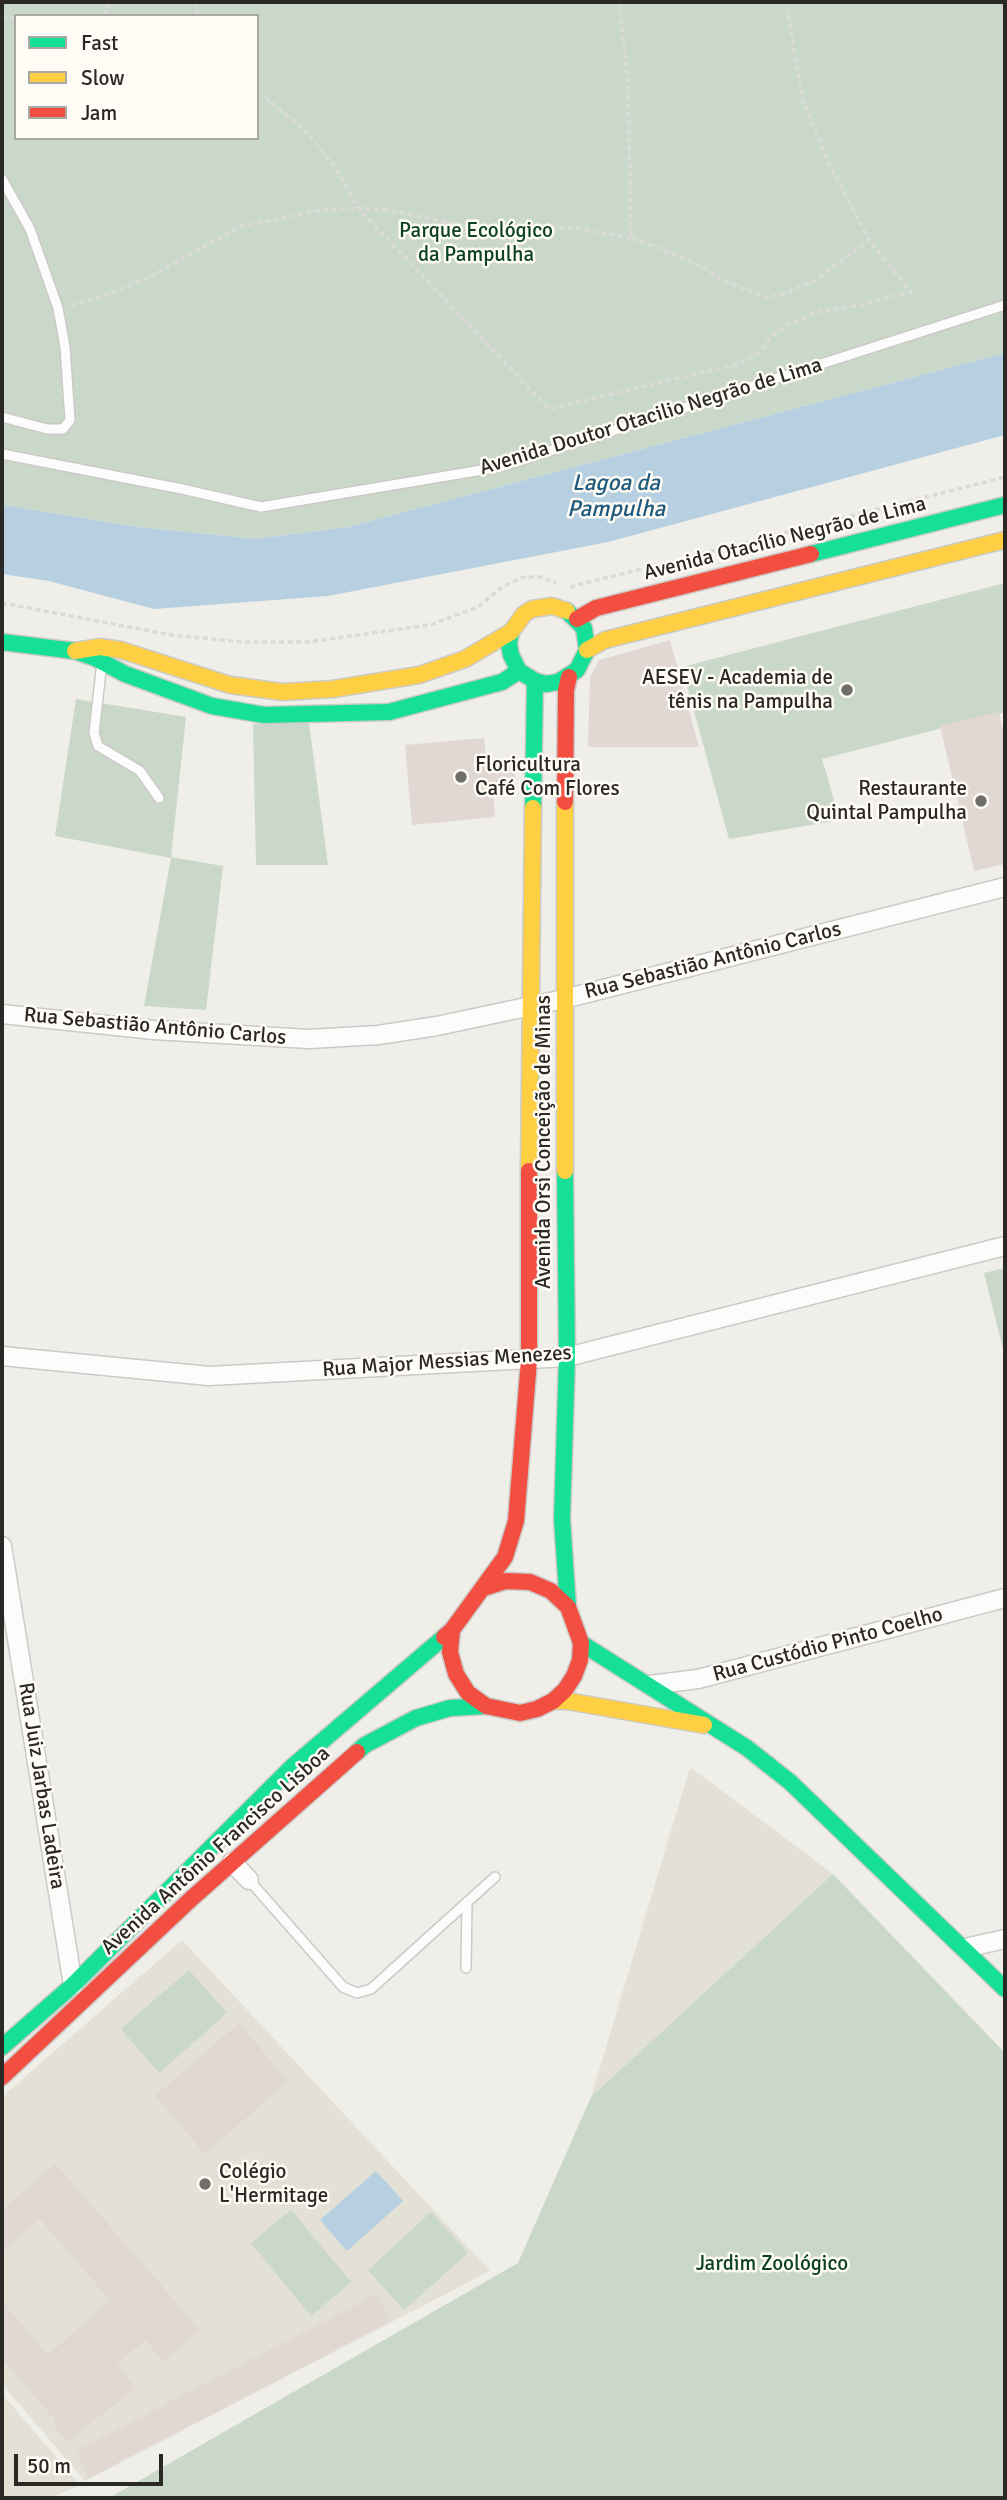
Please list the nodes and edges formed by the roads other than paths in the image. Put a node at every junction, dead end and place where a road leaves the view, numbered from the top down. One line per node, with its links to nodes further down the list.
1 (2, 179): 3 (lane)
2 (1005, 305): 4 (lane, Avenida Doutor Otacilio Negrão de Lima)
3 (2, 417)
4 (2, 454)
5 (1005, 505): 7 (street, Avenida Otacílio Negrão de Lima)
6 (1005, 540): 10 (street)
7 (577, 619): 8 (street); 10 (street)
8 (511, 632): 11 (street); 13 (street)
9 (2, 642): 11 (street)
10 (587, 650): 14 (street)
11 (75, 651): 12 (street)
12 (102, 662): 13 (street); 16 (lane)
13 (519, 671): 15 (street)
14 (569, 677): 15 (street); 18 (street, Avenida Orsi Conceição de Minas)
15 (535, 681): 19 (street, Avenida Orsi Conceição de Minas)
16 (159, 798)
17 (1005, 887): 18 (street, Rua Sebastião Antônio Carlos)
18 (564, 999): 19 (street, Rua Sebastião Antônio Carlos); 23 (street, Avenida Orsi Conceição de Minas)
19 (529, 1007): 20 (street, Rua Sebastião Antônio Carlos); 24 (street, Avenida Orsi Conceição de Minas)
20 (2, 1014)
21 (1005, 1246): 23 (street, Rua Major Messias Menezes)
22 (2, 1356): 24 (street, Rua Major Messias Menezes)
23 (567, 1357): 24 (street, Rua Major Messias Menezes); 28 (street, Avenida Orsi Conceição de Minas)
24 (529, 1360): 26 (street, Avenida Orsi Conceição de Minas)
25 (2, 1546): 42 (street, Rua Juiz Jarbas Ladeira)
26 (484, 1588): 28 (street); 29 (street)
27 (1005, 1598): 31 (street, Rua Custódio Pinto Coelho)
28 (568, 1607): 30 (street)
29 (452, 1630): 33 (street); 42 (street, Avenida Antônio Francisco Lisboa)
30 (581, 1643): 31 (street); 32 (street)
31 (650, 1685): 34 (street)
32 (553, 1701): 33 (street); 34 (street)
33 (486, 1706): 35 (street, Avenida Antônio Francisco Lisboa)
34 (715, 1727): 40 (street)
35 (232, 1862): 37 (street); 45 (street, Avenida Antônio Francisco Lisboa)
36 (495, 1877): 38 (lane)
37 (248, 1880): 38 (lane)
38 (467, 1902): 41 (lane)
39 (1005, 1939): 40 (street)
40 (965, 1948): 43 (street)
41 (466, 1968)
42 (73, 1985): 44 (street, Avenida Antônio Francisco Lisboa)
43 (1005, 1989)
44 (2, 2047)
45 (2, 2077)

